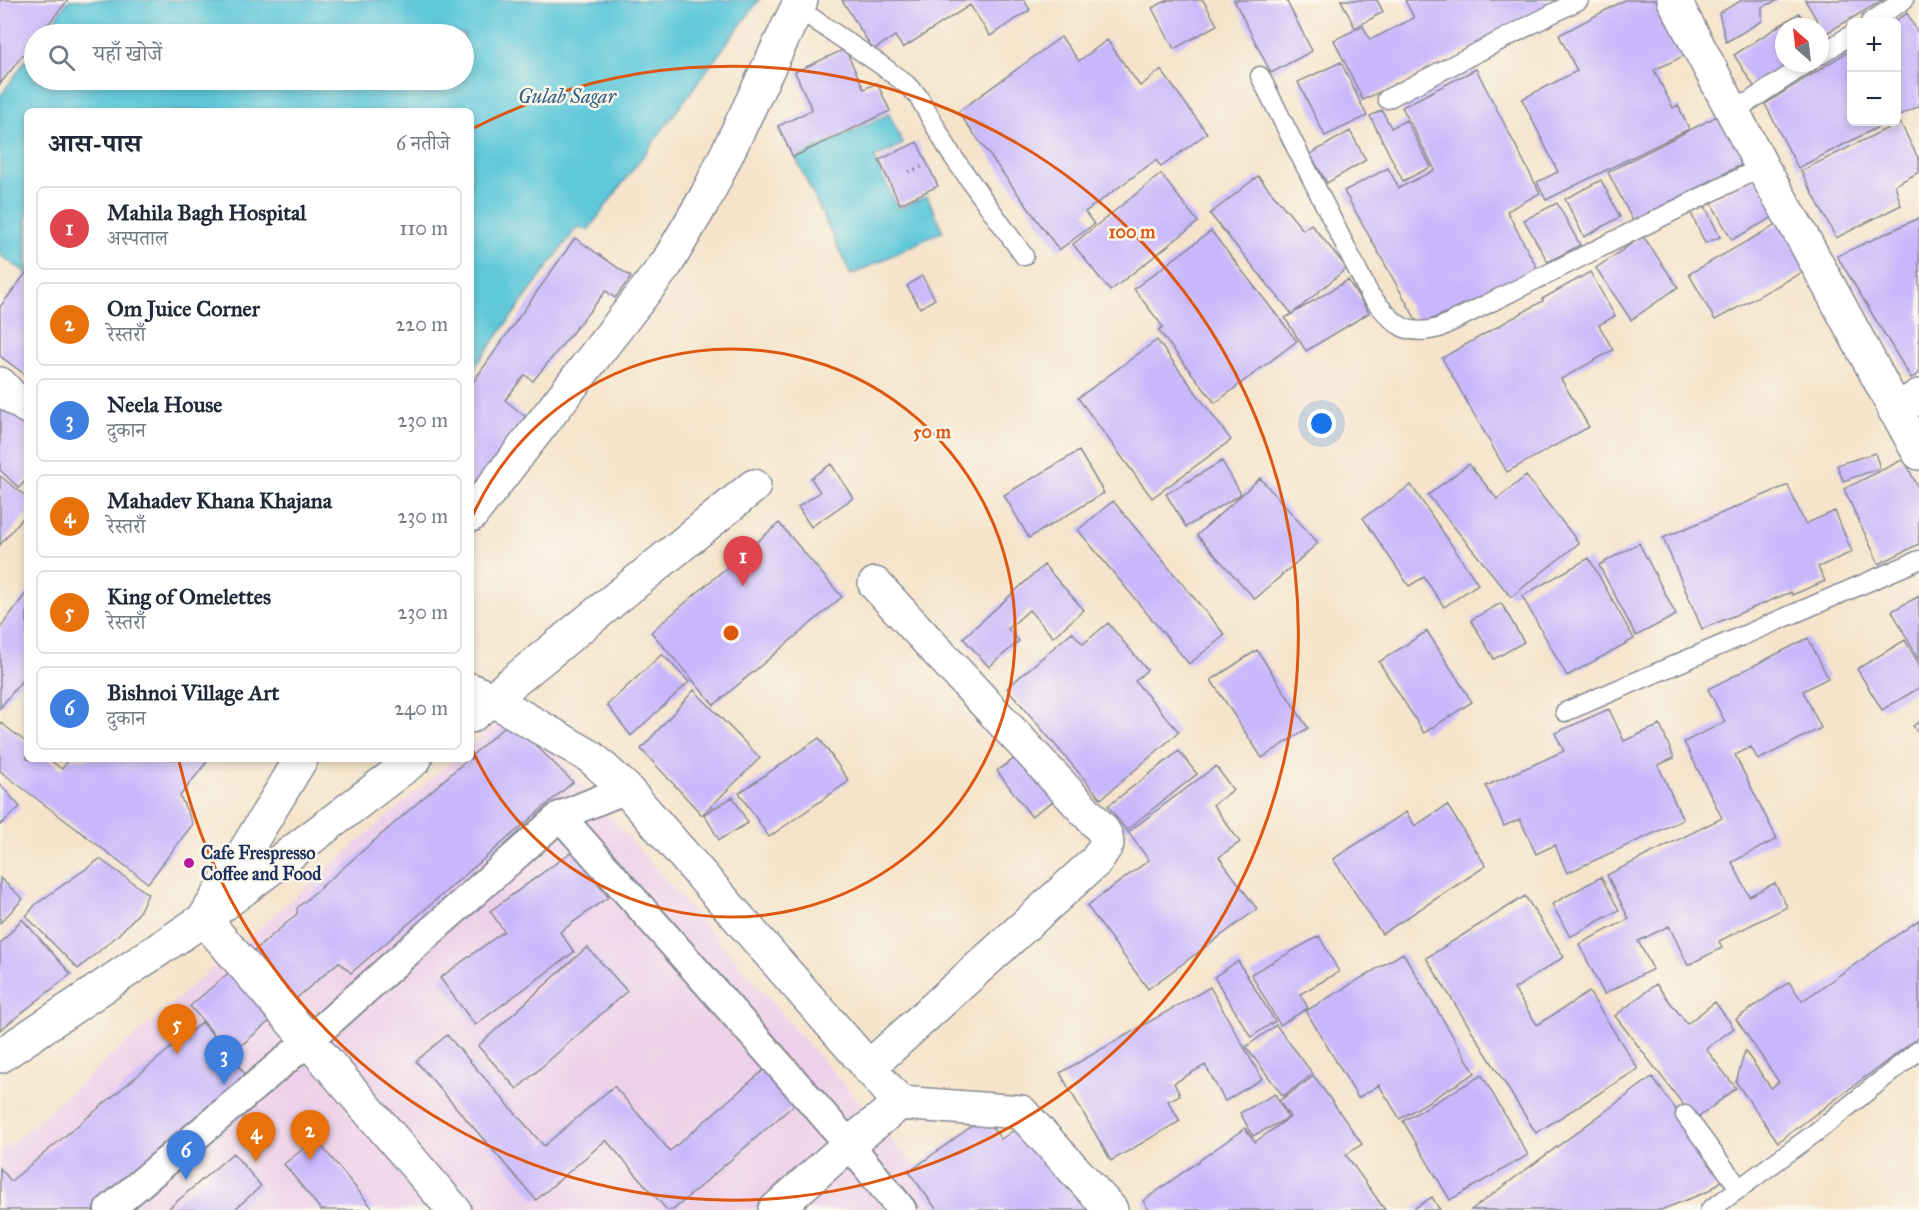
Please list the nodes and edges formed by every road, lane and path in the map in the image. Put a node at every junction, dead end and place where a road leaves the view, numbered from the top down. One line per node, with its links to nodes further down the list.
1 (1579, 0): 10 (lane)
2 (1674, 0): 11 (street)
3 (1904, 0): 5 (lane)
4 (798, 3): 13 (lane); 19 (street)
5 (1876, 18)
6 (1847, 37): 7 (lane)
7 (1829, 49)
8 (1794, 72): 11 (lane)
9 (1260, 76): 12 (lane)
10 (1387, 99)
11 (1733, 112): 12 (street)
12 (1762, 167): 15 (street)
13 (1024, 256)
14 (0, 384): 16 (street)
15 (1907, 403): 17 (street)
16 (24, 405)
17 (1919, 453)
18 (754, 486): 22 (street)
19 (474, 511)
20 (1919, 560): 23 (lane)
21 (875, 584): 32 (street)
22 (478, 702): 26 (street)
23 (1565, 712)
24 (300, 762): 28 (street)
25 (411, 762): 28 (street)
26 (626, 789): 27 (street); 32 (street)
27 (560, 816): 29 (street); 35 (street)
28 (204, 919): 29 (street); 31 (street)
29 (309, 1040): 37 (street); 38 (street)
30 (1919, 1050): 36 (lane)
31 (0, 1056)
32 (868, 1068): 33 (street)
33 (900, 1103): 35 (street); 41 (street)
34 (1685, 1115): 36 (lane)
35 (849, 1144): 39 (street); 40 (street)
36 (1740, 1188): 42 (lane)
37 (109, 1210)
38 (454, 1210)
39 (775, 1210)
40 (902, 1210)
41 (1111, 1210)
42 (1710, 1210)

